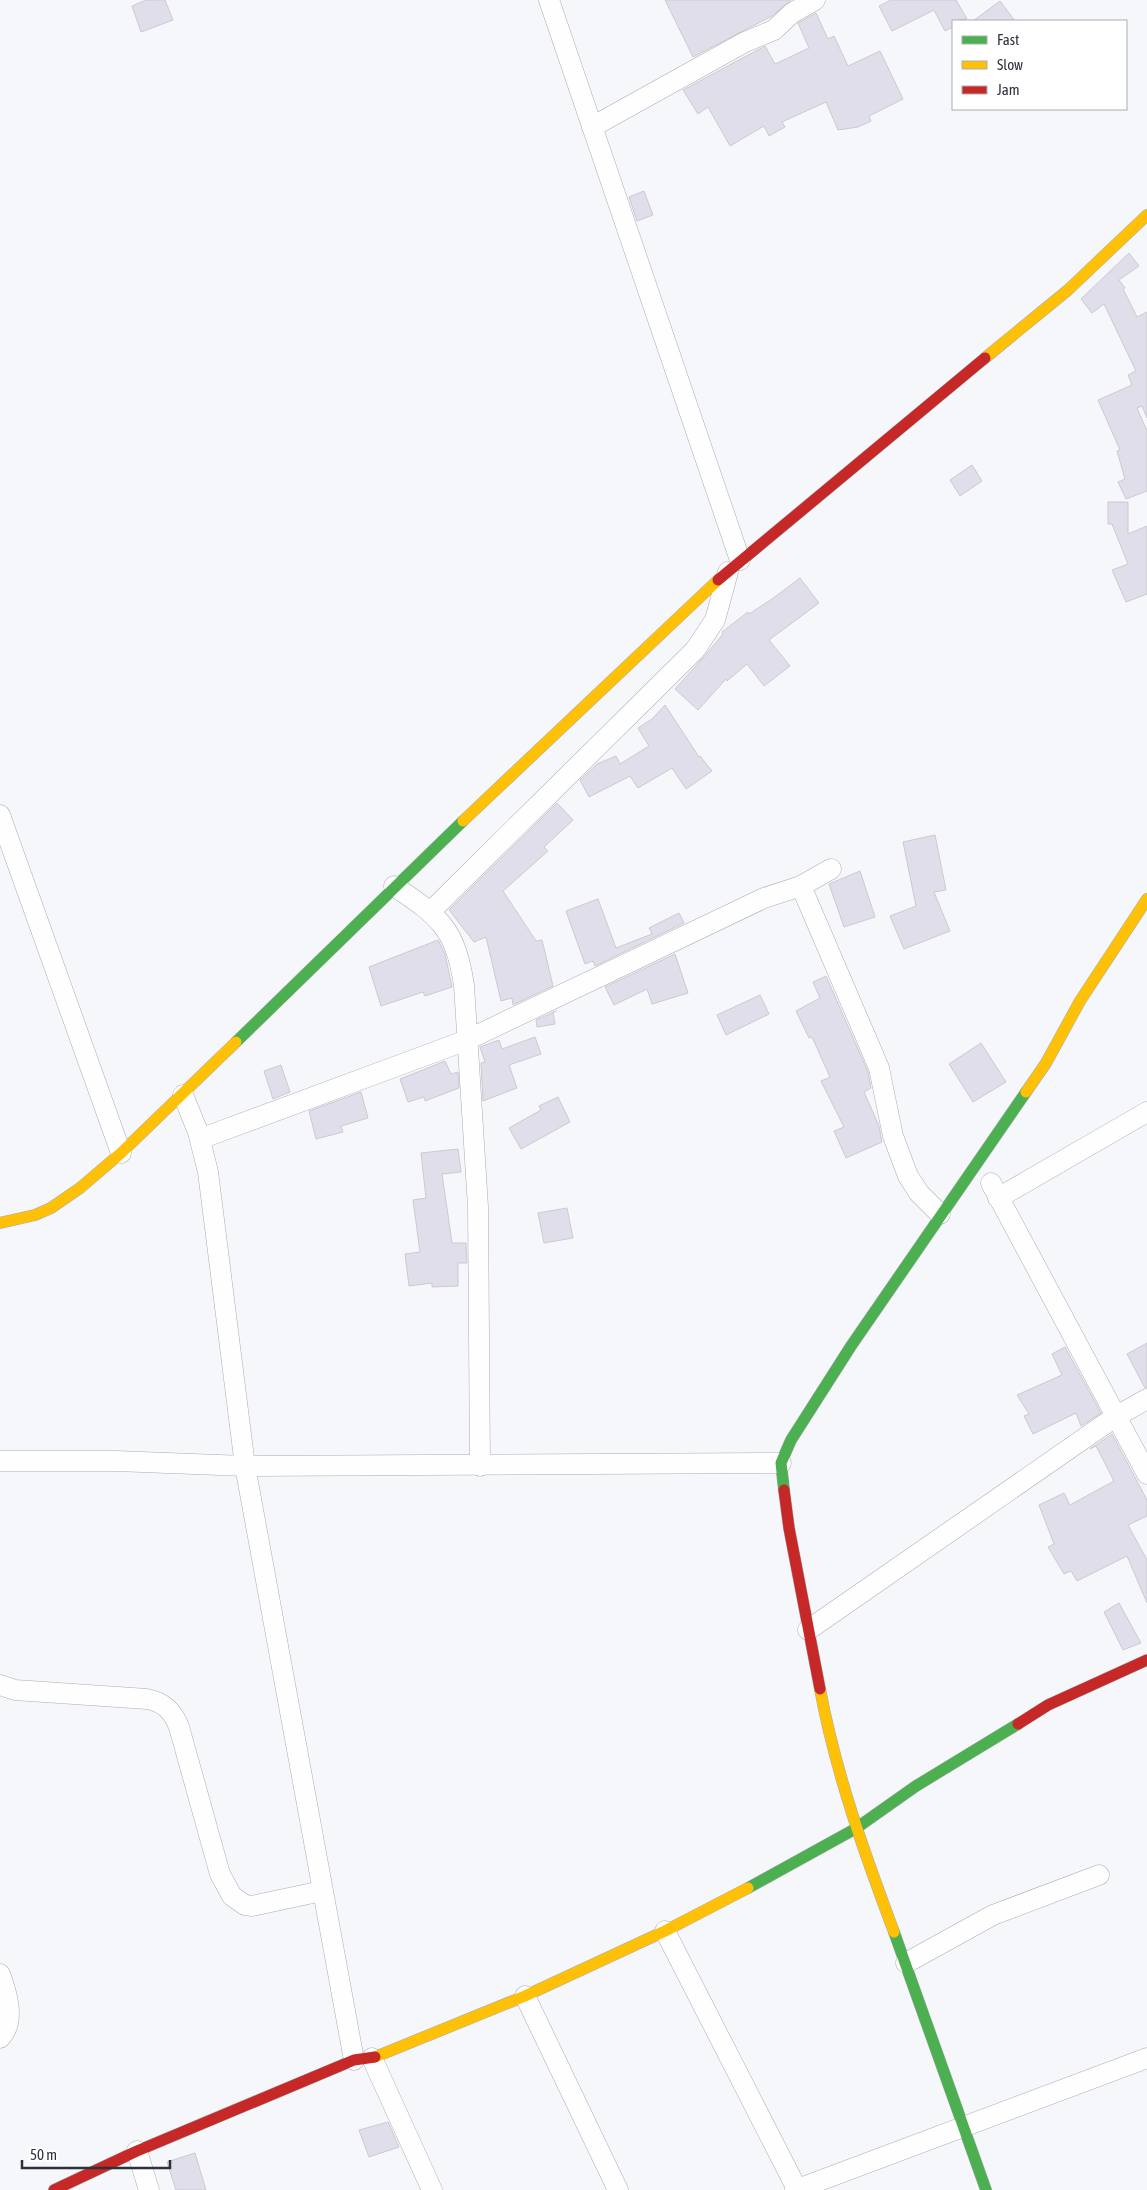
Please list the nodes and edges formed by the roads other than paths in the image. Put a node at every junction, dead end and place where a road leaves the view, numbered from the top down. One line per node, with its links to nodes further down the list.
1 (548, 0): 4 (street)
2 (815, 0): 3 (street)
3 (790, 7): 4 (street)
4 (592, 127): 6 (street)
5 (1147, 215): 6 (street)
6 (734, 566): 9 (street); 12 (street)
7 (0, 815): 17 (street)
8 (831, 869): 10 (street)
9 (394, 886): 12 (street); 14 (street)
10 (801, 886): 13 (street); 18 (street)
11 (1147, 898): 18 (street)
12 (423, 905): 13 (street)
13 (466, 1040): 16 (street); 25 (street)
14 (183, 1095): 16 (street); 17 (street)
15 (1147, 1112): 21 (street)
16 (196, 1129): 24 (street)
17 (121, 1153): 19 (street)
18 (940, 1214): 23 (street)
19 (0, 1223)
20 (1147, 1399): 21 (street)
21 (1115, 1417): 26 (street); 27 (street)
22 (1, 1456): 24 (street)
23 (781, 1463): 25 (street); 27 (street)
24 (245, 1466): 25 (street); 32 (street)
25 (480, 1466)
26 (1147, 1474)
27 (808, 1630): 30 (street)
28 (1147, 1660): 30 (street)
29 (0, 1685): 32 (street)
30 (855, 1829): 33 (street); 34 (street)
31 (1099, 1875): 34 (street)
32 (322, 1891): 39 (street)
33 (664, 1932): 36 (street); 46 (street)
34 (906, 1963): 40 (street)
35 (0, 1974): 37 (street)
36 (525, 1996): 39 (street); 45 (street)
37 (0, 2038)
38 (1147, 2058): 40 (street)
39 (363, 2059): 41 (street); 44 (street)
40 (965, 2126): 46 (street); 47 (street)
41 (137, 2151): 42 (street); 43 (street)
42 (54, 2190)
43 (149, 2190)
44 (432, 2190)
45 (618, 2190)
46 (796, 2190)
47 (986, 2190)

